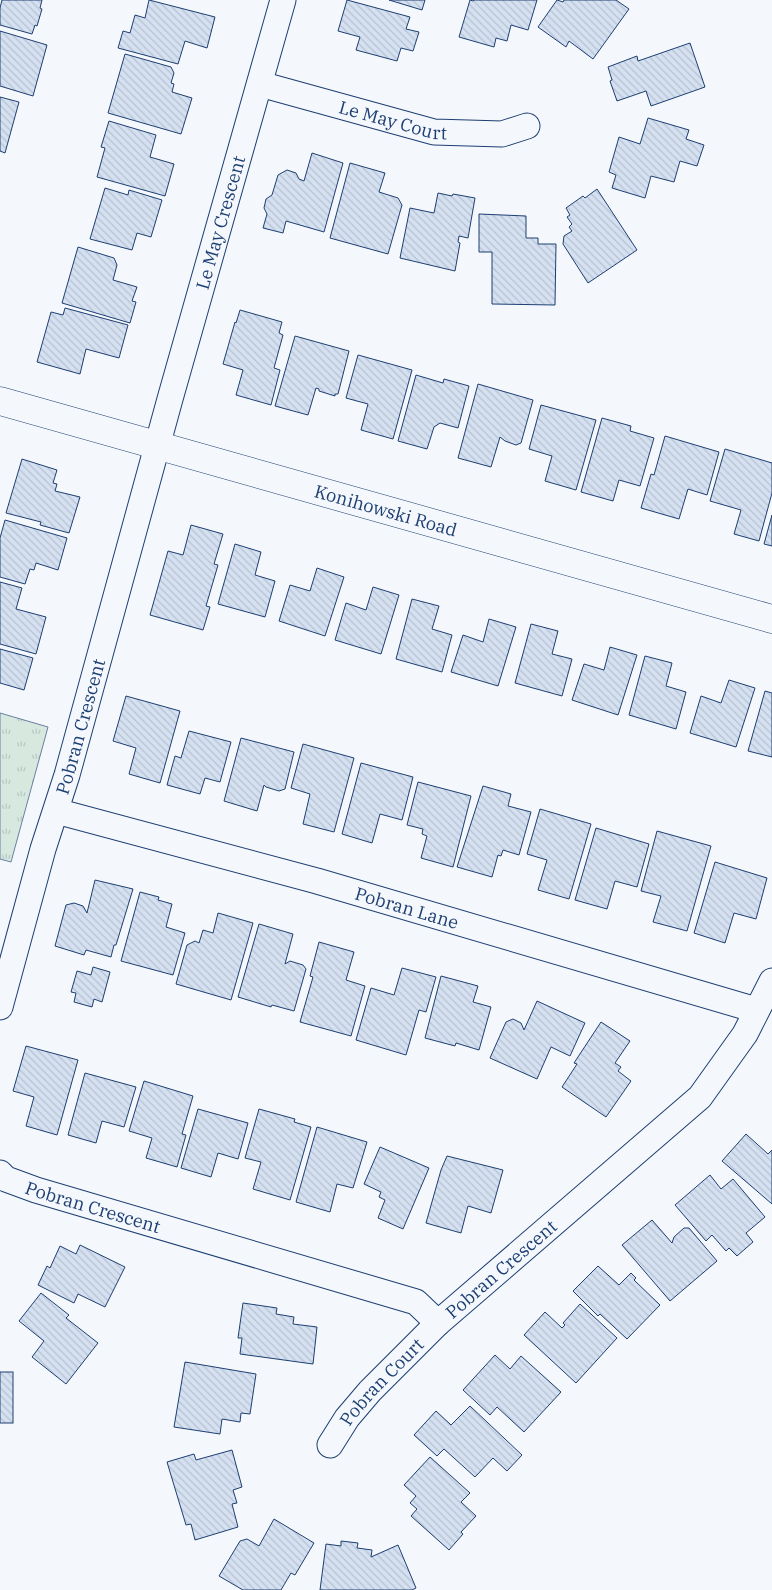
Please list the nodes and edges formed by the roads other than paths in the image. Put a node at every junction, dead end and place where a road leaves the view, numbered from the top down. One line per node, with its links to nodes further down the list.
1 (283, 0): 2 (street, Le May Crescent)
2 (260, 84): 3 (street, Le May Court); 5 (street, Le May Crescent)
3 (526, 126)
4 (0, 401): 5 (street, Konihowski Road)
5 (157, 445): 6 (street, Konihowski Road); 7 (street, Pobran Crescent)
6 (772, 618)
7 (56, 811): 9 (street, Pobran Crescent); 10 (street, Pobran Lane)
8 (772, 981): 10 (street, Pobran Crescent)
9 (0, 1007)
10 (756, 1010): 12 (street, Pobran Crescent)
11 (0, 1173): 12 (street, Pobran Crescent)
12 (438, 1323): 13 (street, Pobran Court)
13 (330, 1445)

